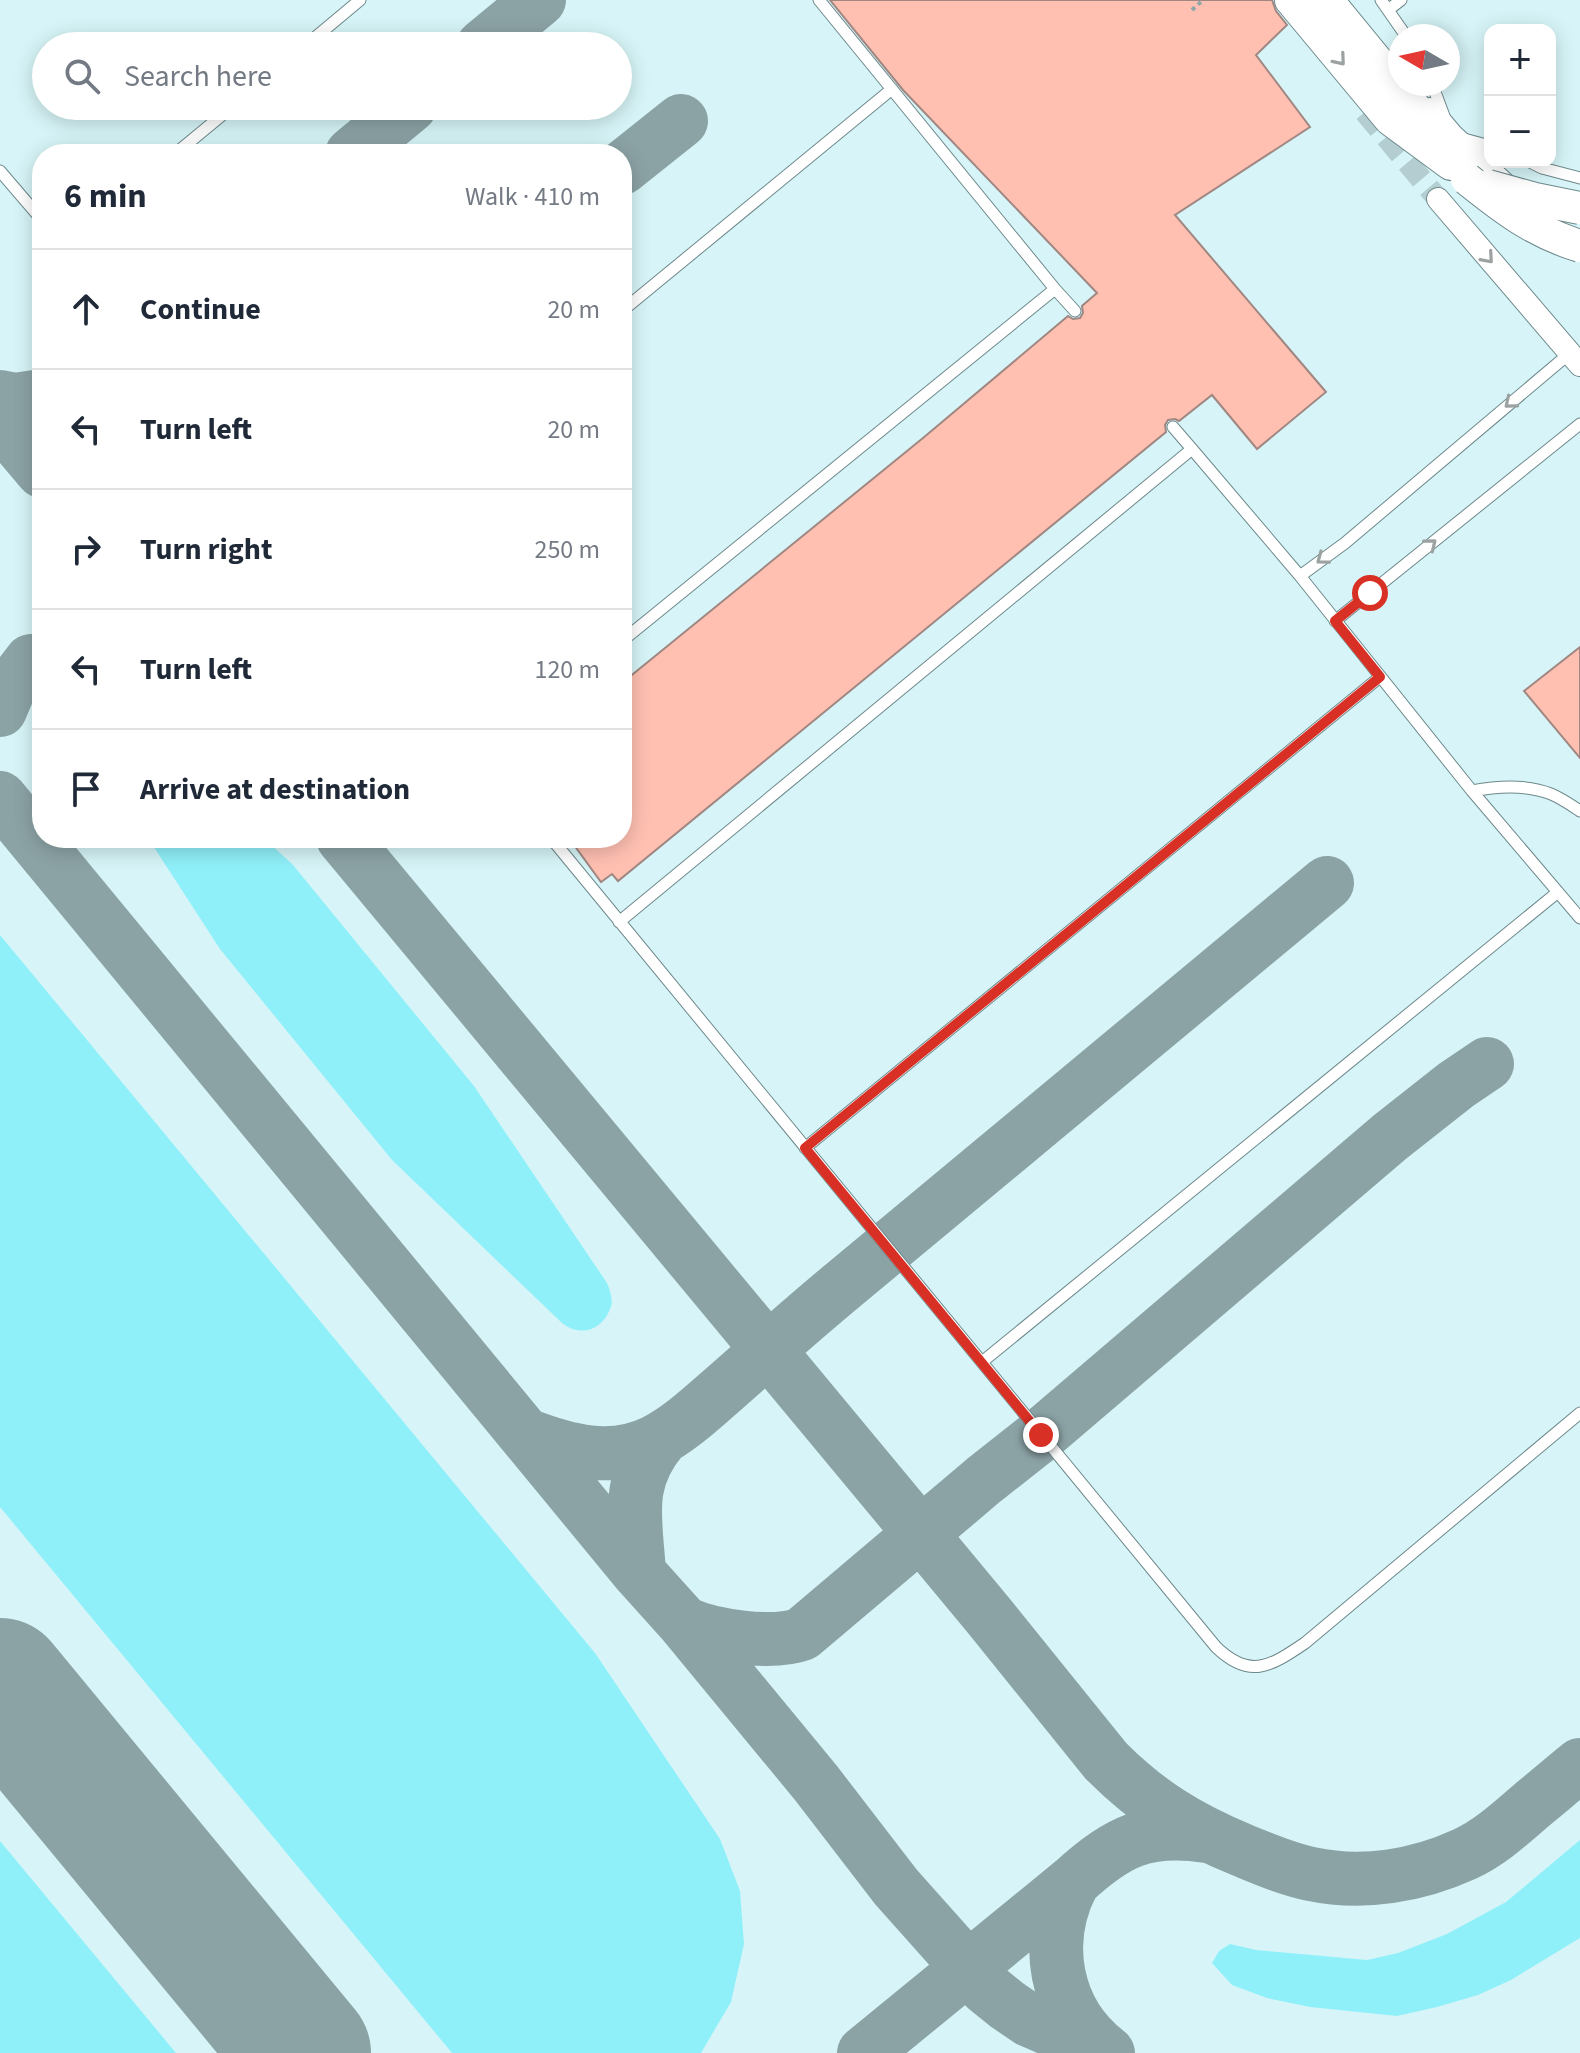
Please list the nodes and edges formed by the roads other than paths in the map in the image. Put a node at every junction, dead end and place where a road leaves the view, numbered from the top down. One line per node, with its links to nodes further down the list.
1 (360, 0): 9 (lane)
2 (819, 0): 11 (lane)
3 (1291, 0): 17 (main road, one-way to 17)
4 (1327, 0): 17 (main road)
5 (1337, 0): 10 (street)
6 (1401, 0): 7 (lane)
7 (1385, 5): 8 (lane)
8 (1398, 24)
9 (322, 32)
10 (1388, 60)
11 (892, 89): 26 (lane); 27 (lane)
12 (1416, 96): 17 (street)
13 (1436, 96): 17 (lane)
14 (216, 120): 15 (lane)
15 (187, 144)
16 (1484, 148): 17 (lane)
17 (1456, 159): 23 (main road, bridge); 24 (main road, bridge); 25 (street)
18 (1542, 168): 20 (lane)
19 (0, 171): 22 (lane)
20 (1580, 178)
21 (1438, 199): 29 (street, one-way to 29)
22 (32, 208)
23 (1580, 208)
24 (1580, 246)
25 (1580, 253)
26 (1055, 289): 28 (lane); 35 (lane)
27 (632, 303)
28 (1075, 311)
29 (1577, 355): 33 (lane, one-way to 33)
30 (1580, 424): 34 (lane, one-way to 30)
31 (1173, 427): 32 (lane)
32 (1192, 449): 33 (lane); 42 (lane)
33 (1300, 576): 34 (lane)
34 (1335, 621): 36 (lane)
35 (632, 633)
36 (1380, 677): 37 (lane); 43 (lane)
37 (1472, 791): 38 (lane); 40 (lane)
38 (1580, 811)
39 (559, 848): 42 (lane)
40 (1558, 892): 41 (lane); 44 (lane)
41 (1580, 918)
42 (619, 922): 43 (lane)
43 (805, 1148): 44 (lane)
44 (982, 1362): 45 (lane)
45 (1580, 1413)

